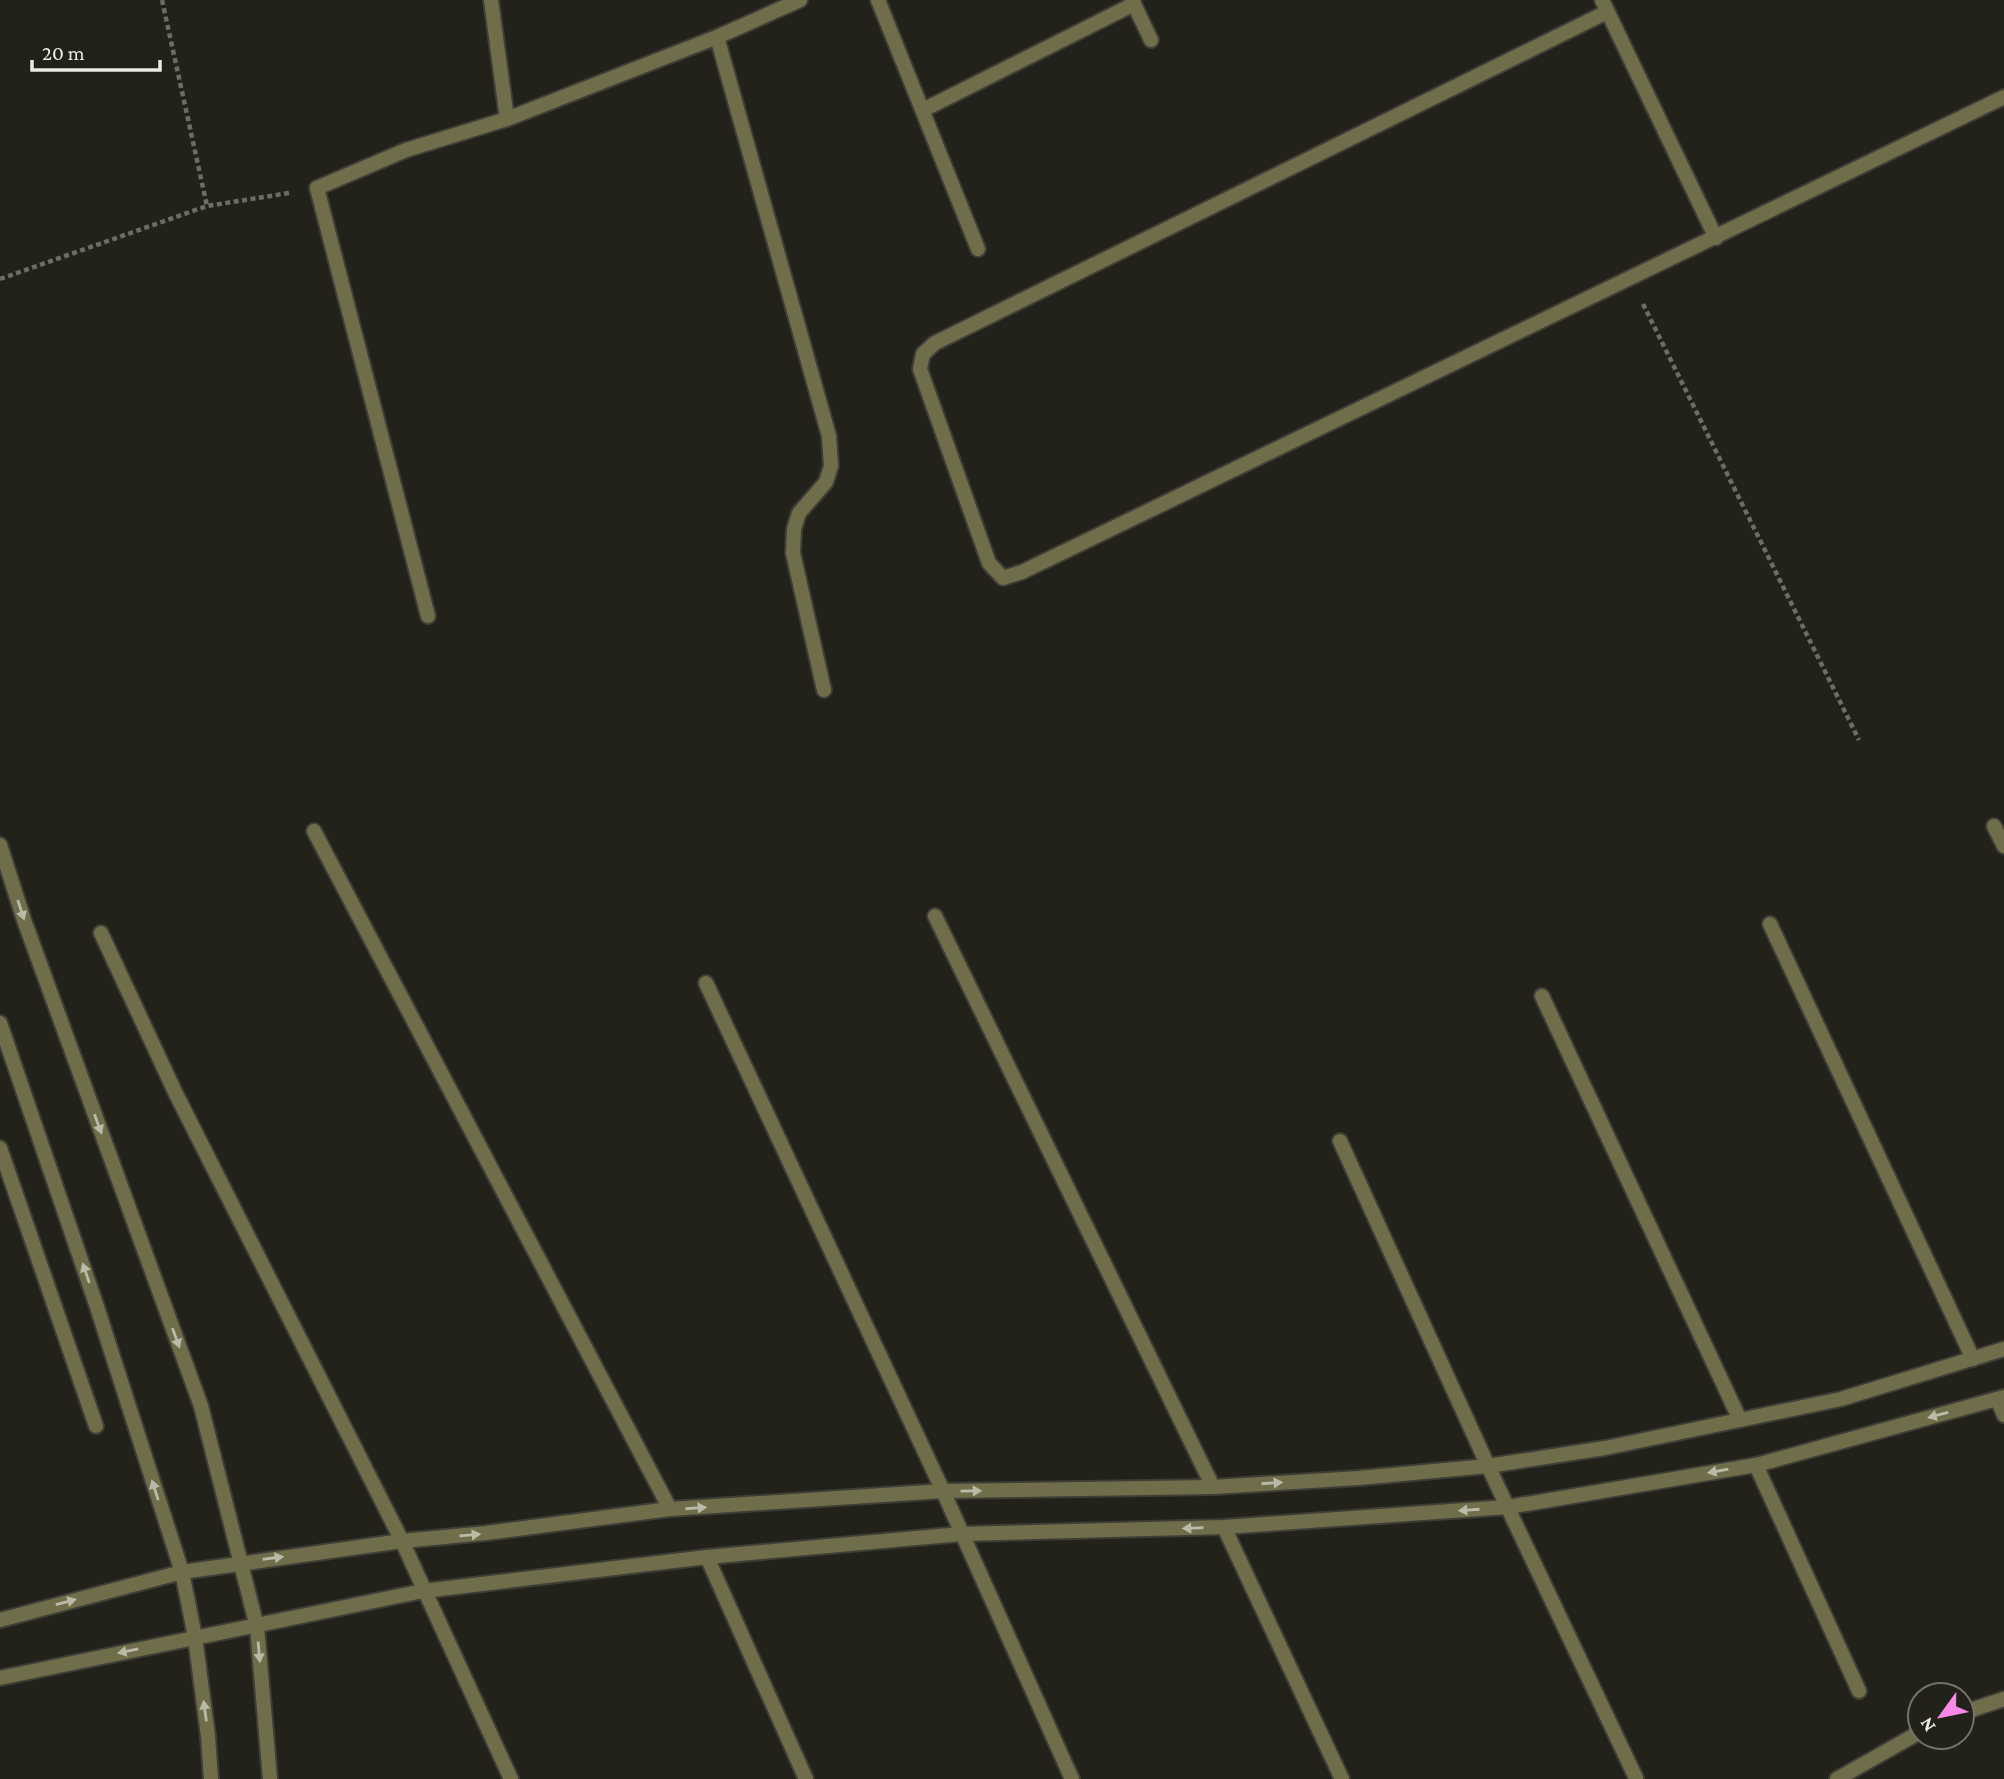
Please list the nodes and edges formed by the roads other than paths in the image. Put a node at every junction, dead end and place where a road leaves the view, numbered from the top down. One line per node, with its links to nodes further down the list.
1 (491, 0): 10 (street)
2 (800, 0): 6 (street)
3 (878, 0): 9 (street)
4 (1133, 2): 7 (street); 9 (street)
5 (1605, 6): 11 (street); 11 (street)
6 (717, 37): 10 (street); 14 (street)
7 (1151, 40)
8 (2004, 97): 11 (street)
9 (923, 110): 12 (street)
10 (507, 119): 13 (street)
11 (1716, 238)
12 (978, 249)
13 (428, 616)
14 (824, 690)
15 (1994, 826): 18 (street)
16 (314, 831): 38 (street)
17 (0, 845): 43 (street, one-way to 43)
18 (2004, 846)
19 (935, 916): 35 (street)
20 (1770, 923): 28 (street)
21 (101, 933): 41 (street)
22 (706, 983): 36 (street)
23 (1542, 996): 31 (street)
24 (0, 1023): 44 (street, one-way to 24)
25 (1340, 1141): 34 (street)
26 (0, 1148): 32 (street)
27 (2004, 1349): 28 (street)
28 (1973, 1359): 31 (street)
29 (2001, 1398): 30 (street); 33 (street, one-way to 33)
30 (2004, 1415)
31 (1740, 1420): 34 (street)
32 (96, 1426)
33 (1756, 1465): 37 (street, one-way to 37); 50 (street)
34 (1488, 1466): 35 (street, one-way to 34); 37 (street)
35 (1213, 1487): 36 (street, one-way to 35)
36 (943, 1491): 38 (street, one-way to 36); 40 (street)
37 (1508, 1507): 39 (street, one-way to 39); 54 (street)
38 (670, 1509): 41 (street, one-way to 38)
39 (1224, 1527): 40 (street, one-way to 40); 60 (street)
40 (961, 1534): 42 (street); 59 (street)
41 (402, 1541): 43 (street, one-way to 41); 45 (street)
42 (707, 1557): 45 (street); 58 (street)
43 (242, 1562): 44 (street); 47 (street)
44 (182, 1572): 46 (street, one-way to 44); 48 (street)
45 (423, 1591): 47 (street); 57 (street)
46 (0, 1620)
47 (257, 1627): 48 (street); 56 (street, one-way to 56)
48 (195, 1637): 49 (street, one-way to 49); 55 (street, one-way to 48)
49 (0, 1678)
50 (1859, 1691)
51 (2004, 1699): 52 (street)
52 (1976, 1708)
53 (1906, 1740): 61 (street)
54 (1636, 1778)
55 (211, 1779)
56 (270, 1779)
57 (512, 1779)
58 (806, 1779)
59 (1072, 1779)
60 (1342, 1779)
61 (1837, 1779)

